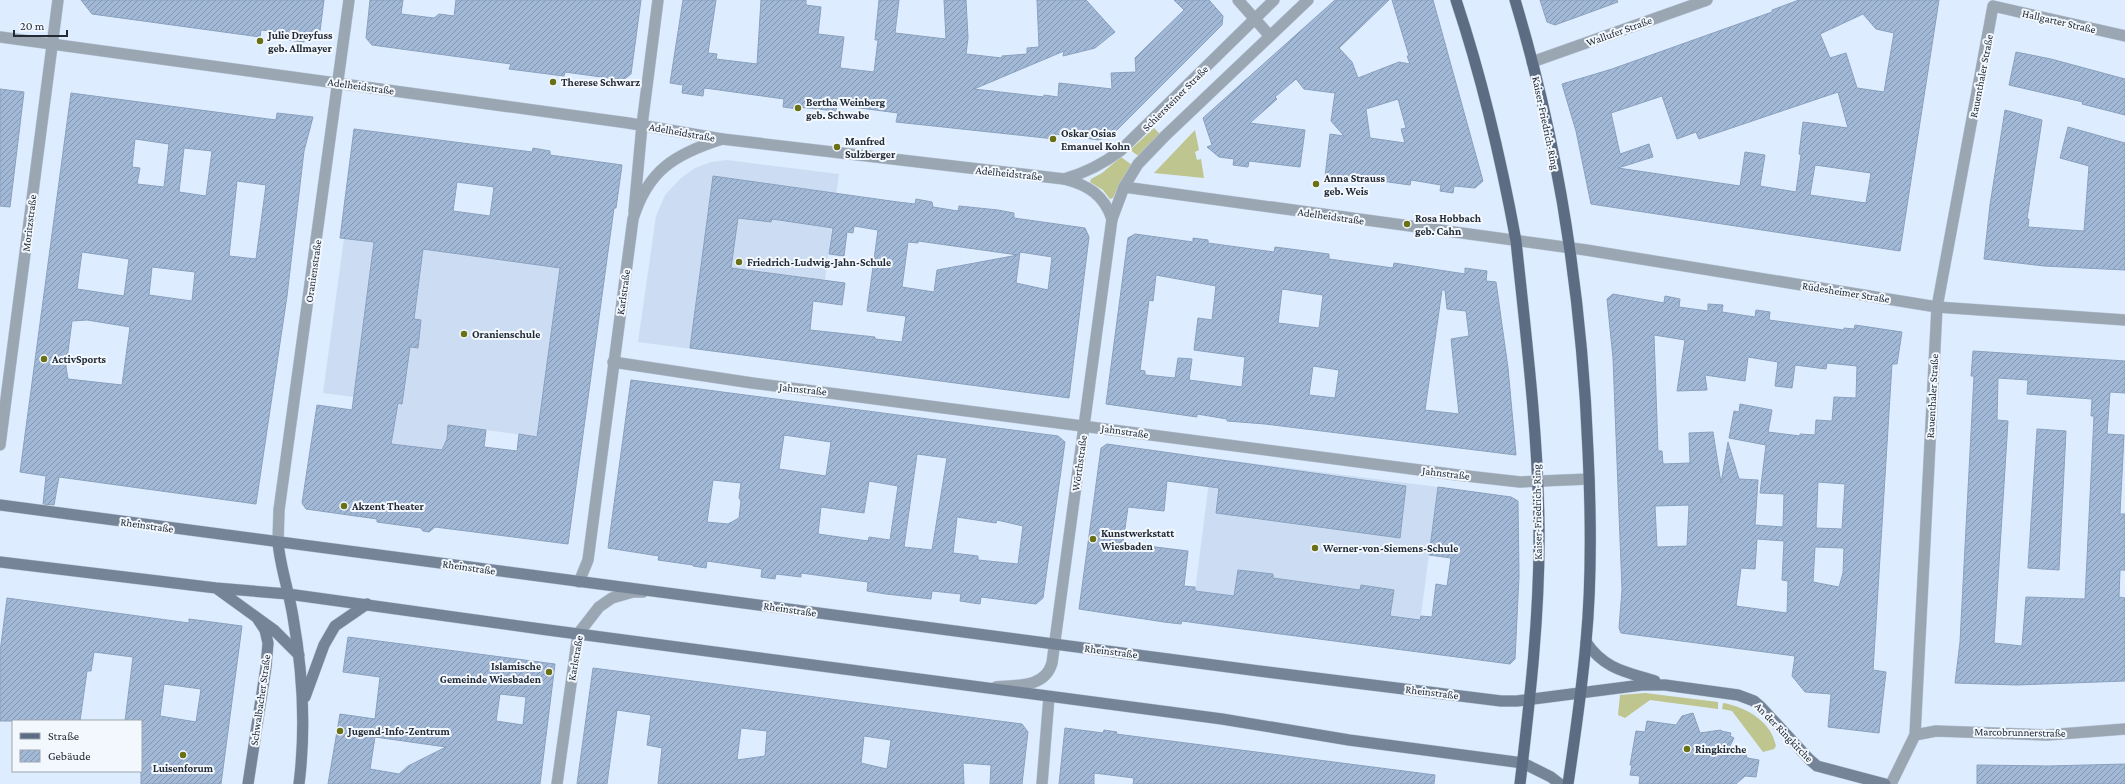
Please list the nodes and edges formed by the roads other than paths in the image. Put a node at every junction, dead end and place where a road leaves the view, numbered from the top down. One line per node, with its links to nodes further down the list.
1 (58, 0): 15 (street, Moritzstraße)
2 (349, 0): 17 (street, Oranienstraße)
3 (658, 0): 18 (street, Karlstraße)
4 (1238, 0): 11 (street)
5 (1274, 0): 11 (street, Schiersteiner Straße)
6 (1308, 0): 12 (street, Schiersteiner Straße)
7 (1456, 0): 24 (main road, Kaiser-Friedrich-Ring)
8 (1515, 0): 16 (main road, Kaiser-Friedrich-Ring)
9 (1707, 0): 16 (street, Wallufer Straße)
10 (1993, 6): 13 (street, Hallgarter Straße); 26 (street, Rauenthaler Straße)
11 (1254, 19): 12 (street); 20 (street, Schiersteiner Straße)
12 (1269, 35): 21 (street, Schiersteiner Straße)
13 (2125, 36)
14 (0, 37): 15 (street, Adelheidstraße)
15 (52, 44): 17 (street, Adelheidstraße); 30 (street, Moritzstraße)
16 (1532, 62): 25 (main road, Kaiser-Friedrich-Ring)
17 (339, 83): 18 (street, Adelheidstraße); 34 (street, Oranienstraße)
18 (642, 125): 19 (street, Adelheidstraße); 22 (street, Karlstraße)
19 (722, 139): 20 (street, Adelheidstraße); 22 (street, Adelheidstraße)
20 (1064, 179): 23 (street, Adelheidstraße)
21 (1124, 187): 23 (street, Wörthstraße); 24 (street, Adelheidstraße)
22 (633, 219): 28 (street, Karlstraße)
23 (1112, 219): 29 (street, Wörthstraße)
24 (1516, 241): 25 (street); 32 (main road, Kaiser-Friedrich-Ring)
25 (1570, 248): 26 (street, Rüdesheimer Straße); 31 (main road, Kaiser-Friedrich-Ring)
26 (1937, 306): 27 (street, Rüdesheimer Straße); 53 (street, Rauenthaler Straße)
27 (2125, 320)
28 (613, 362): 29 (street, Jahnstraße); 36 (street, Karlstraße)
29 (1084, 425): 32 (street, Jahnstraße); 44 (street, Wörthstraße)
30 (0, 445)
31 (1589, 479): 32 (street, Jahnstraße); 43 (main road, Kaiser-Friedrich-Ring)
32 (1538, 482): 50 (main road, Kaiser-Friedrich-Ring)
33 (0, 505): 34 (main road, Rheinstraße)
34 (278, 542): 36 (main road, Rheinstraße); 39 (main road)
35 (0, 562): 37 (main road)
36 (580, 582): 38 (main road, Rheinstraße)
37 (216, 588): 39 (main road); 41 (main road, Schwalbacher Straße)
38 (664, 593): 42 (street, Karlstraße); 44 (main road, Rheinstraße)
39 (288, 594): 40 (main road); 45 (main road)
40 (367, 604): 42 (main road); 51 (main road)
41 (257, 618): 45 (main road, Schwalbacher Straße); 57 (main road, Schwalbacher Straße)
42 (578, 634): 47 (main road); 59 (street, Karlstraße)
43 (1586, 642): 46 (main road, An der Ringkirche); 48 (main road, Kaiser-Friedrich-Ring)
44 (1055, 644): 47 (street, Wörthstraße); 50 (main road, Rheinstraße)
45 (299, 655): 51 (main road)
46 (1665, 685): 48 (main road, An der Ringkirche); 63 (main road, An der Ringkirche)
47 (983, 688): 49 (main road)
48 (1580, 694): 50 (main road, Rheinstraße); 55 (main road, Kaiser-Friedrich-Ring)
49 (1049, 697): 54 (main road); 60 (street)
50 (1531, 699): 54 (main road, Kaiser-Friedrich-Ring)
51 (303, 701): 58 (main road)
52 (2125, 729): 53 (street, Marcobrunnerstraße)
53 (1915, 735): 64 (street, Rauenthaler Straße)
54 (1522, 763): 56 (main road); 61 (main road, Kaiser-Friedrich-Ring)
55 (1571, 765): 56 (main road); 62 (main road, Kaiser-Friedrich-Ring)
56 (1555, 780)
57 (248, 784)
58 (299, 784)
59 (557, 784)
60 (1042, 784)
61 (1520, 784)
62 (1568, 784)
63 (1885, 784)
64 (1891, 784)

